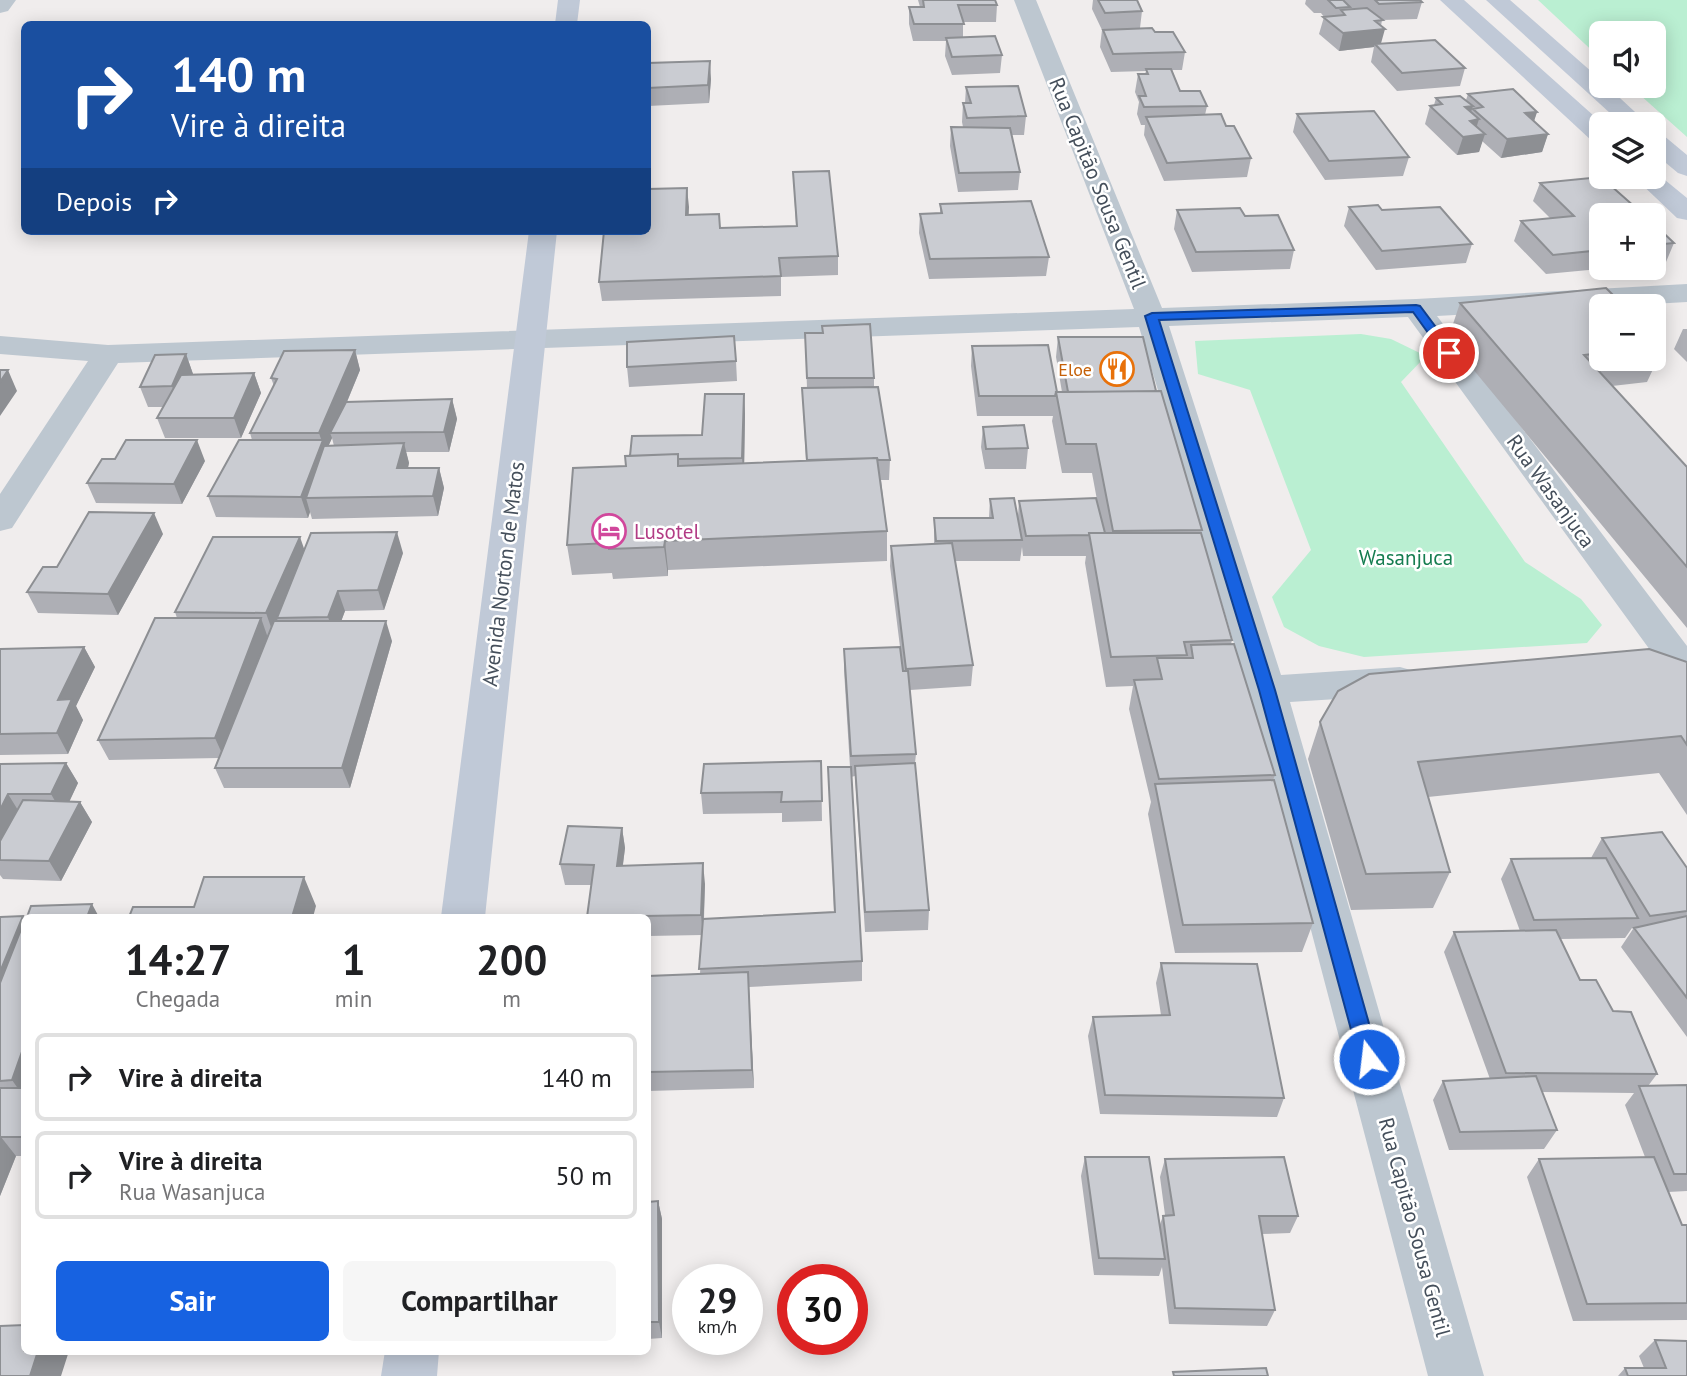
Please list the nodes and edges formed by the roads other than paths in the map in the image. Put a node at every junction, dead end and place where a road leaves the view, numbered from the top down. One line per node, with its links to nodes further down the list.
1 (5, 0): 4 (street)
2 (569, 0): 7 (main road)
3 (1025, 0): 17 (street, Rua Capitão Sousa Gentil)
4 (0, 6)
5 (1504, 6): 6 (main road); 8 (main road)
6 (1458, 7): 9 (main road)
7 (566, 21)
8 (1623, 112)
9 (1589, 122)
10 (1666, 150): 11 (main road)
11 (1687, 168)
12 (1661, 189): 13 (main road)
13 (1687, 212)
14 (543, 235): 18 (main road, Avenida Norton de Matos)
15 (1687, 293): 16 (street)
16 (1416, 308): 17 (street); 23 (street, Rua Wasanjuca)
17 (1152, 316): 18 (street); 25 (street, Rua Capitão Sousa Gentil)
18 (531, 338): 20 (street); 26 (main road, Avenida Norton de Matos)
19 (0, 345): 20 (street)
20 (108, 354): 21 (street)
21 (0, 520)
22 (1637, 666): 23 (street)
23 (1683, 668)
24 (1432, 679): 25 (street)
25 (1267, 690): 29 (street, Rua Capitão Sousa Gentil)
26 (463, 914)
27 (412, 1355): 28 (main road)
28 (409, 1376)
29 (1456, 1376)

